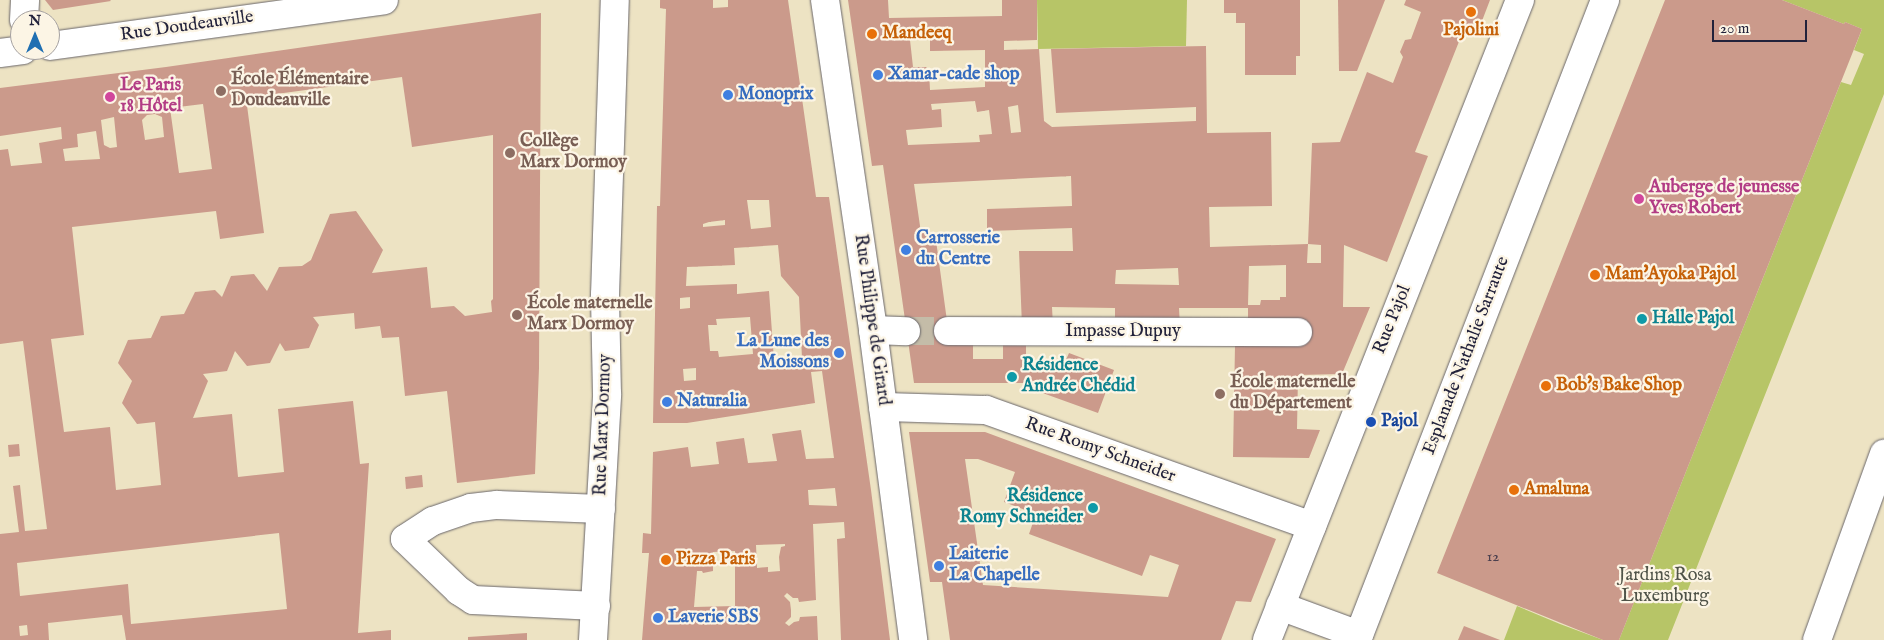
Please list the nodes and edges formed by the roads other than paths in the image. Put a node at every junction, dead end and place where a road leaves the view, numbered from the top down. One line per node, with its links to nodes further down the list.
1 (384, 0): 6 (street, Rue Doudeauville)
2 (615, 0): 13 (street, Rue Marx Dormoy)
3 (825, 0): 7 (street, Rue Philippe de Girard)
4 (1520, 0): 14 (street, Rue Pajol)
5 (1605, 0): 16 (street, Esplanade Nathalie Sarraute)
6 (60, 45)
7 (873, 330): 8 (street); 11 (street, Rue Philippe de Girard)
8 (906, 331)
9 (948, 331): 10 (street, Impasse Dupuy)
10 (1298, 332)
11 (883, 407): 14 (street, Rue Romy Schneider); 18 (street, Rue Philippe de Girard)
12 (1884, 454): 20 (street)
13 (601, 509): 15 (street, Rue Marx Dormoy); 15 (street)
14 (1312, 526): 16 (street, Rue Pajol)
15 (596, 606): 17 (street, Rue Marx Dormoy)
16 (1280, 606): 19 (street, Rue Pajol)
17 (593, 640)
18 (912, 640)
19 (1267, 640)
20 (1817, 640)

